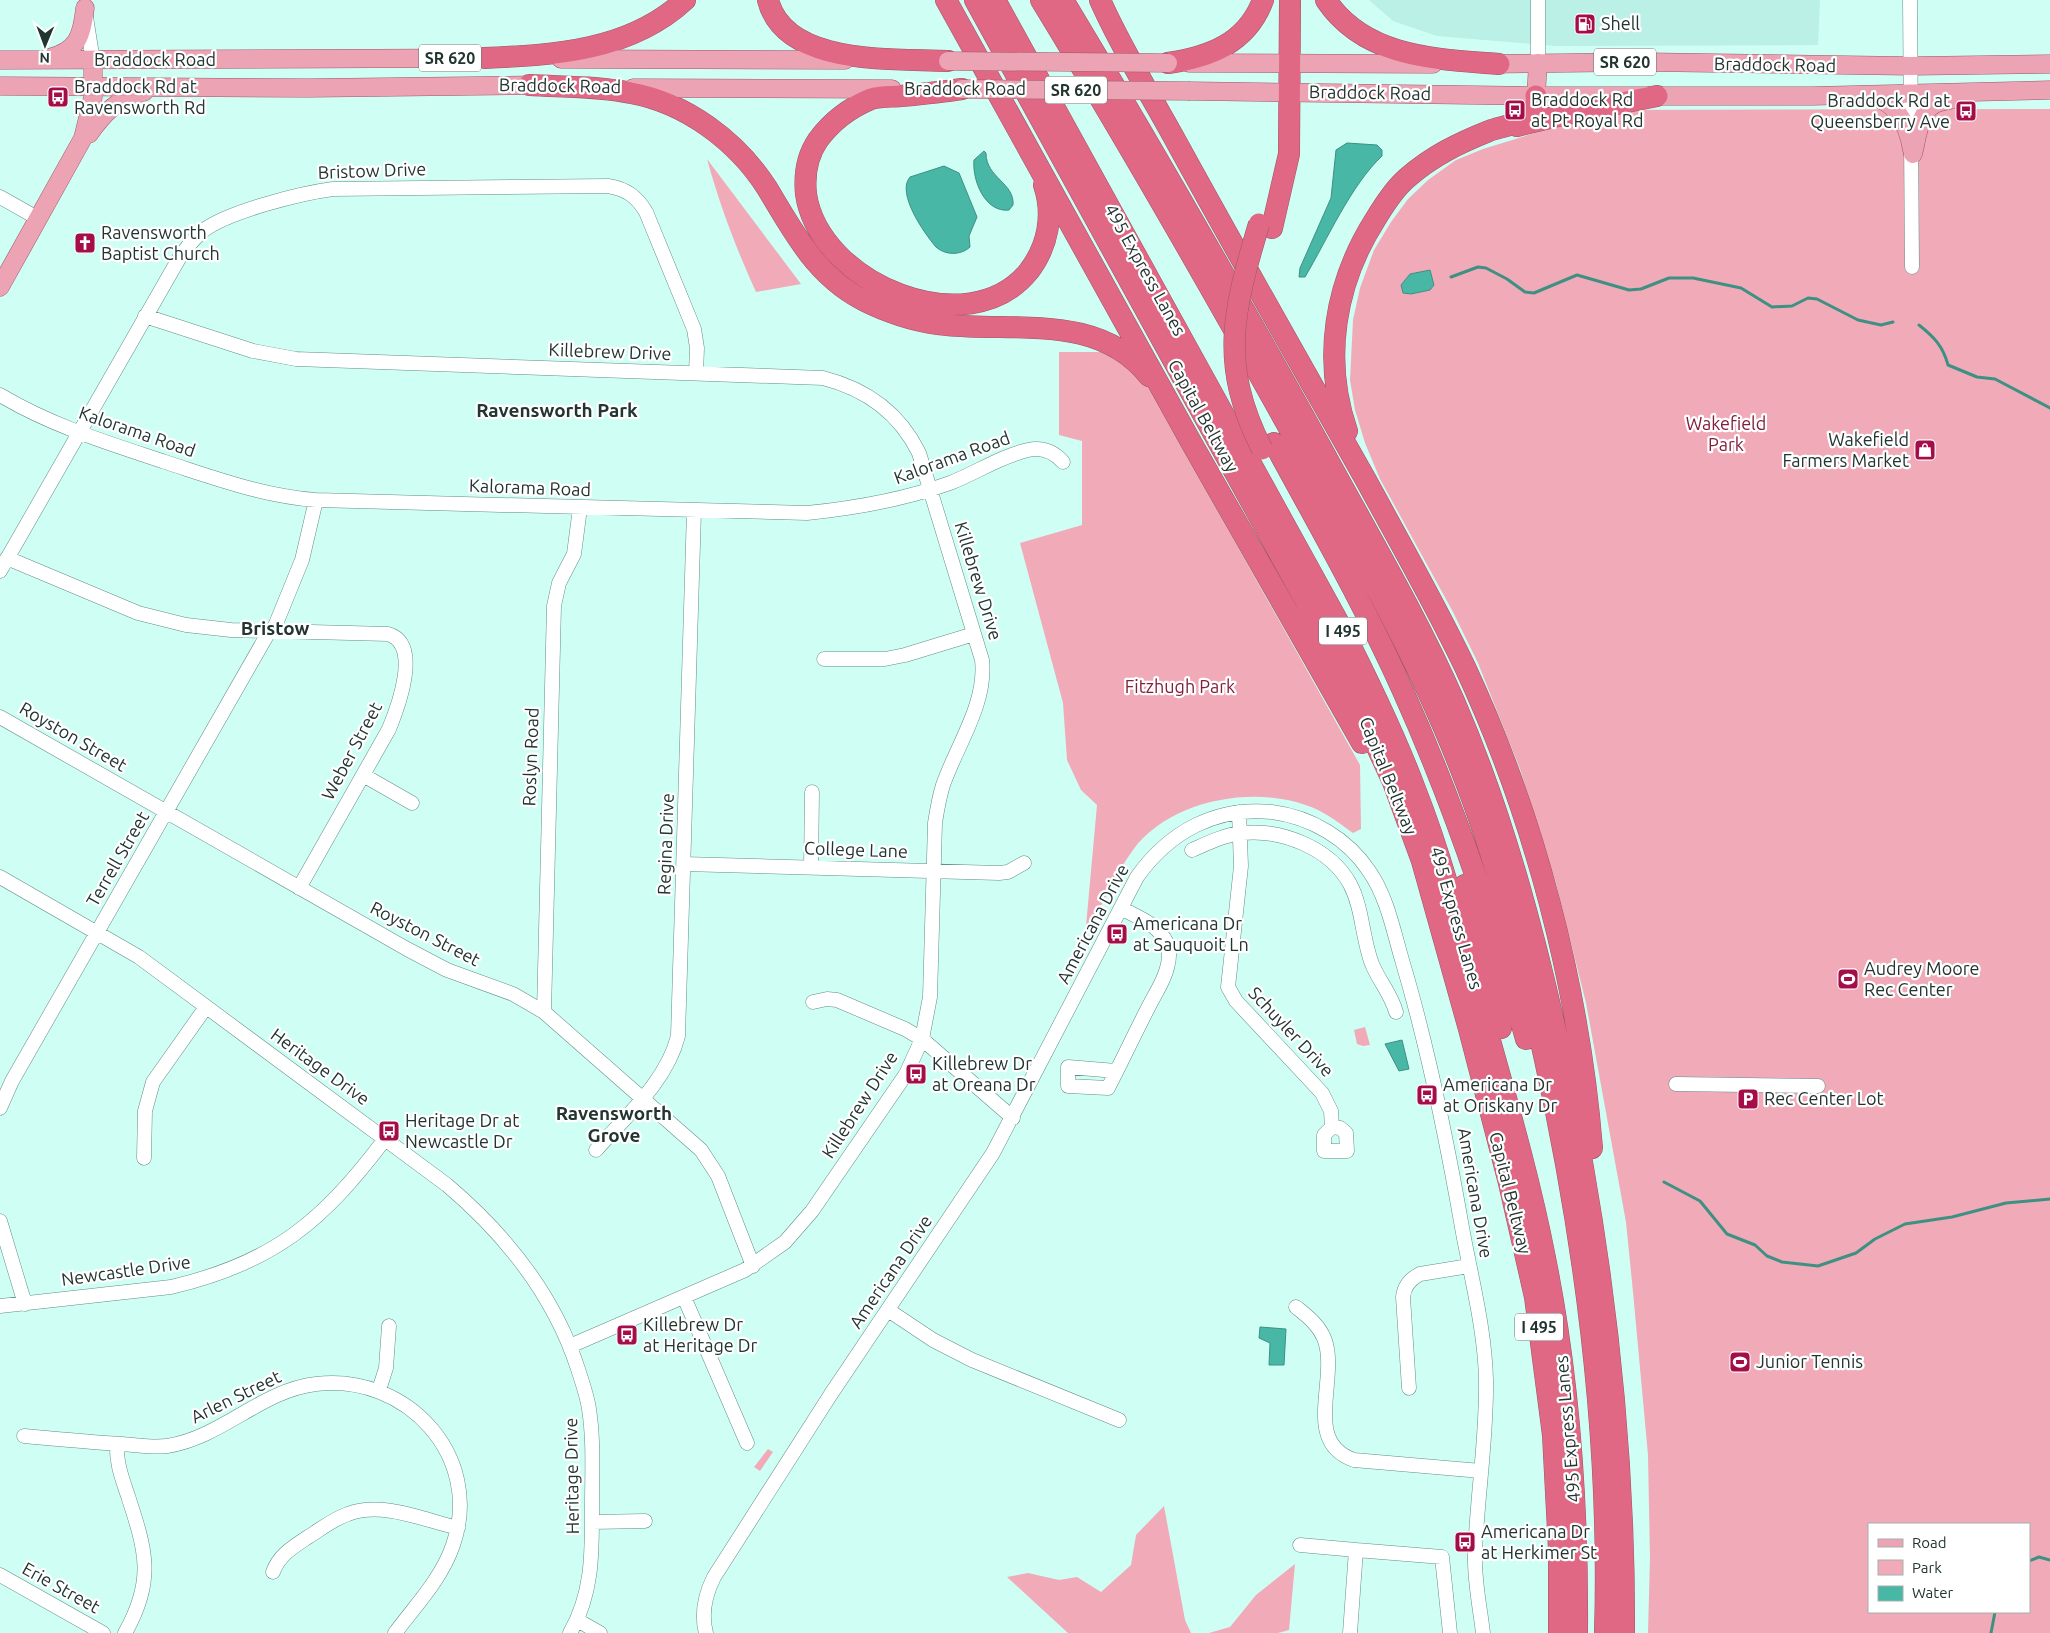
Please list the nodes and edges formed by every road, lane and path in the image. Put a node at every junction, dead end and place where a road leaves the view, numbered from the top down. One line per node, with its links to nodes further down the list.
1 (685, 0): 15 (highway)
2 (768, 0): 19 (highway)
3 (946, 0): 41 (highway)
4 (975, 0): 73 (highway, Capital Beltway / I 495)
5 (995, 0): 107 (highway, 495 Express Lanes / I 495)
6 (1041, 0): 106 (highway, 495 Express Lanes / I 495)
7 (1063, 0): 100 (highway)
8 (1100, 0): 57 (highway)
9 (1263, 0): 20 (highway)
10 (1290, 0): 22 (highway)
11 (1326, 0): 23 (highway)
12 (1538, 0): 21 (street)
13 (1910, 0): 25 (street)
14 (84, 4): 17 (main road); 18 (street)
15 (484, 58): 18 (main road, Braddock Road / SR 620); 19 (main road, Braddock Road / SR 620)
16 (0, 60): 17 (main road, Braddock Road / SR 620)
17 (36, 60): 18 (main road, Braddock Road / SR 620)
18 (93, 61): 29 (main road)
19 (948, 61): 20 (main road, Braddock Road / SR 620, bridge)
20 (1168, 63): 22 (main road, Braddock Road / SR 620)
21 (1538, 63): 23 (main road, Braddock Road / SR 620); 25 (main road, Braddock Road / SR 620); 37 (main road)
22 (1290, 64): 23 (main road, Braddock Road / SR 620); 34 (highway)
23 (1499, 64)
24 (2050, 64): 25 (main road, Braddock Road / SR 620)
25 (1912, 66): 35 (street)
26 (529, 85): 30 (main road, Braddock Road / SR 620); 31 (main road, Braddock Road / SR 620); 51 (highway)
27 (0, 86): 28 (main road, Braddock Road / SR 620)
28 (53, 86): 29 (main road, Braddock Road / SR 620); 39 (main road)
29 (93, 86): 30 (main road, Braddock Road / SR 620); 39 (main road)
30 (191, 87): 43 (main road)
31 (962, 90): 34 (main road, Braddock Road / SR 620, bridge); 41 (highway)
32 (2050, 90): 33 (main road, Braddock Road / SR 620)
33 (1981, 92): 35 (main road, Braddock Road / SR 620); 42 (main road)
34 (1285, 93): 37 (main road, Braddock Road / SR 620); 53 (highway)
35 (1912, 94): 36 (main road, Braddock Road / SR 620); 42 (street)
36 (1865, 95): 38 (main road, Braddock Road / SR 620); 42 (main road)
37 (1536, 96): 38 (main road, Braddock Road / SR 620); 40 (highway)
38 (1657, 96): 40 (highway)
39 (88, 126): 43 (main road)
40 (1478, 135): 57 (highway)
41 (1032, 152): 51 (highway)
42 (1913, 154): 46 (street)
43 (74, 158): 45 (main road)
44 (0, 197): 45 (street)
45 (39, 219): 47 (main road)
46 (1912, 267)
47 (0, 287)
48 (145, 316): 49 (street, Killebrew Drive); 49 (street, Bristow Drive); 52 (street, Bristow Drive)
49 (696, 373): 55 (street, Killebrew Drive)
50 (0, 395): 52 (street, Kalorama Road)
51 (1176, 413): 73 (highway)
52 (78, 433): 56 (street, Kalorama Road); 60 (street, Bristow Drive)
53 (1268, 446): 106 (highway); 107 (highway)
54 (1063, 462): 55 (street, Kalorama Road)
55 (931, 489): 59 (street, Kalorama Road); 63 (street, Killebrew Drive)
56 (316, 500): 58 (street, Kalorama Road); 62 (street, Terrell Street)
57 (1378, 502): 100 (highway)
58 (580, 508): 59 (street, Kalorama Road); 84 (street, Roslyn Road)
59 (694, 511): 75 (street, Regina Drive)
60 (7, 558): 61 (street, Bristow Drive); 62 (street, Weber Street)
61 (0, 571)
62 (272, 630): 66 (street, Weber Street); 69 (street, Terrell Street)
63 (974, 634): 64 (street); 77 (street, Killebrew Drive)
64 (824, 659)
65 (0, 717): 69 (street, Royston Street)
66 (363, 775): 68 (street); 79 (street, Weber Street)
67 (812, 792): 76 (street)
68 (412, 803)
69 (167, 812): 79 (street, Royston Street); 81 (street, Terrell Street)
70 (1239, 812): 71 (street, Schuyler Drive); 80 (street, Americana Drive); 99 (street, Americana Drive)
71 (1240, 834): 72 (street); 85 (street); 93 (street, Schuyler Drive)
72 (1192, 850)
73 (1422, 862): 134 (highway, Capital Beltway / I 495)
74 (1024, 863): 77 (street, College Lane)
75 (684, 864): 76 (street, College Lane); 90 (street, Regina Drive)
76 (811, 868): 77 (street, College Lane)
77 (933, 871): 86 (street, Killebrew Drive)
78 (0, 877): 81 (street, Heritage Drive)
79 (299, 888): 84 (street, Royston Street)
80 (1121, 908): 87 (street); 92 (street, Americana Drive)
81 (98, 932): 83 (street, Heritage Drive); 91 (street, Terrell Street)
82 (813, 1002): 86 (street)
83 (206, 1007): 94 (street, Heritage Drive); 96 (street)
84 (544, 1012): 90 (street, Royston Street)
85 (1396, 1012)
86 (922, 1039): 92 (street); 98 (street, Killebrew Drive)
87 (1116, 1071)
88 (1676, 1084): 89 (street)
89 (1818, 1086)
90 (642, 1097): 95 (street, Regina Drive); 98 (street, Royston Street)
91 (0, 1108)
92 (1013, 1118): 105 (street, Americana Drive)
93 (1332, 1127)
94 (385, 1139): 102 (street, Newcastle Drive); 109 (street, Heritage Drive)
95 (596, 1150)
96 (144, 1158)
97 (0, 1222): 102 (street)
98 (753, 1266): 101 (street, Killebrew Drive)
99 (1469, 1266): 110 (street); 116 (street, Americana Drive)
100 (1604, 1293): 137 (highway)
101 (684, 1297): 109 (street, Killebrew Drive); 114 (street)
102 (25, 1304): 103 (street, Newcastle Drive)
103 (0, 1306)
104 (1296, 1307): 116 (street)
105 (888, 1310): 112 (street); 130 (street, Americana Drive)
106 (1590, 1314): 136 (highway, 495 Express Lanes / I 495)
107 (1556, 1318): 135 (highway, 495 Express Lanes / I 495)
108 (389, 1326): 111 (street)
109 (570, 1346): 118 (street, Heritage Drive)
110 (1409, 1388)
111 (379, 1390): 115 (street, Arlen Street); 119 (street, Arlen Street)
112 (1119, 1420)
113 (24, 1436): 115 (street, Arlen Street)
114 (747, 1443)
115 (117, 1444): 126 (street)
116 (1481, 1471): 133 (street, Americana Drive)
117 (645, 1521): 118 (street)
118 (592, 1522): 124 (street, Heritage Drive)
119 (458, 1528): 122 (street); 127 (street, Arlen Street)
120 (1300, 1545): 121 (street)
121 (1356, 1550): 131 (street); 132 (street)
122 (273, 1572)
123 (0, 1575): 125 (street, Erie Street)
124 (577, 1620): 128 (street, Heritage Drive); 129 (street)
125 (103, 1633)
126 (125, 1633)
127 (395, 1633)
128 (570, 1633)
129 (600, 1633)
130 (706, 1633)
131 (1350, 1633)
132 (1450, 1633)
133 (1483, 1633)
134 (1559, 1633)
135 (1577, 1633)
136 (1605, 1633)
137 (1624, 1633)

